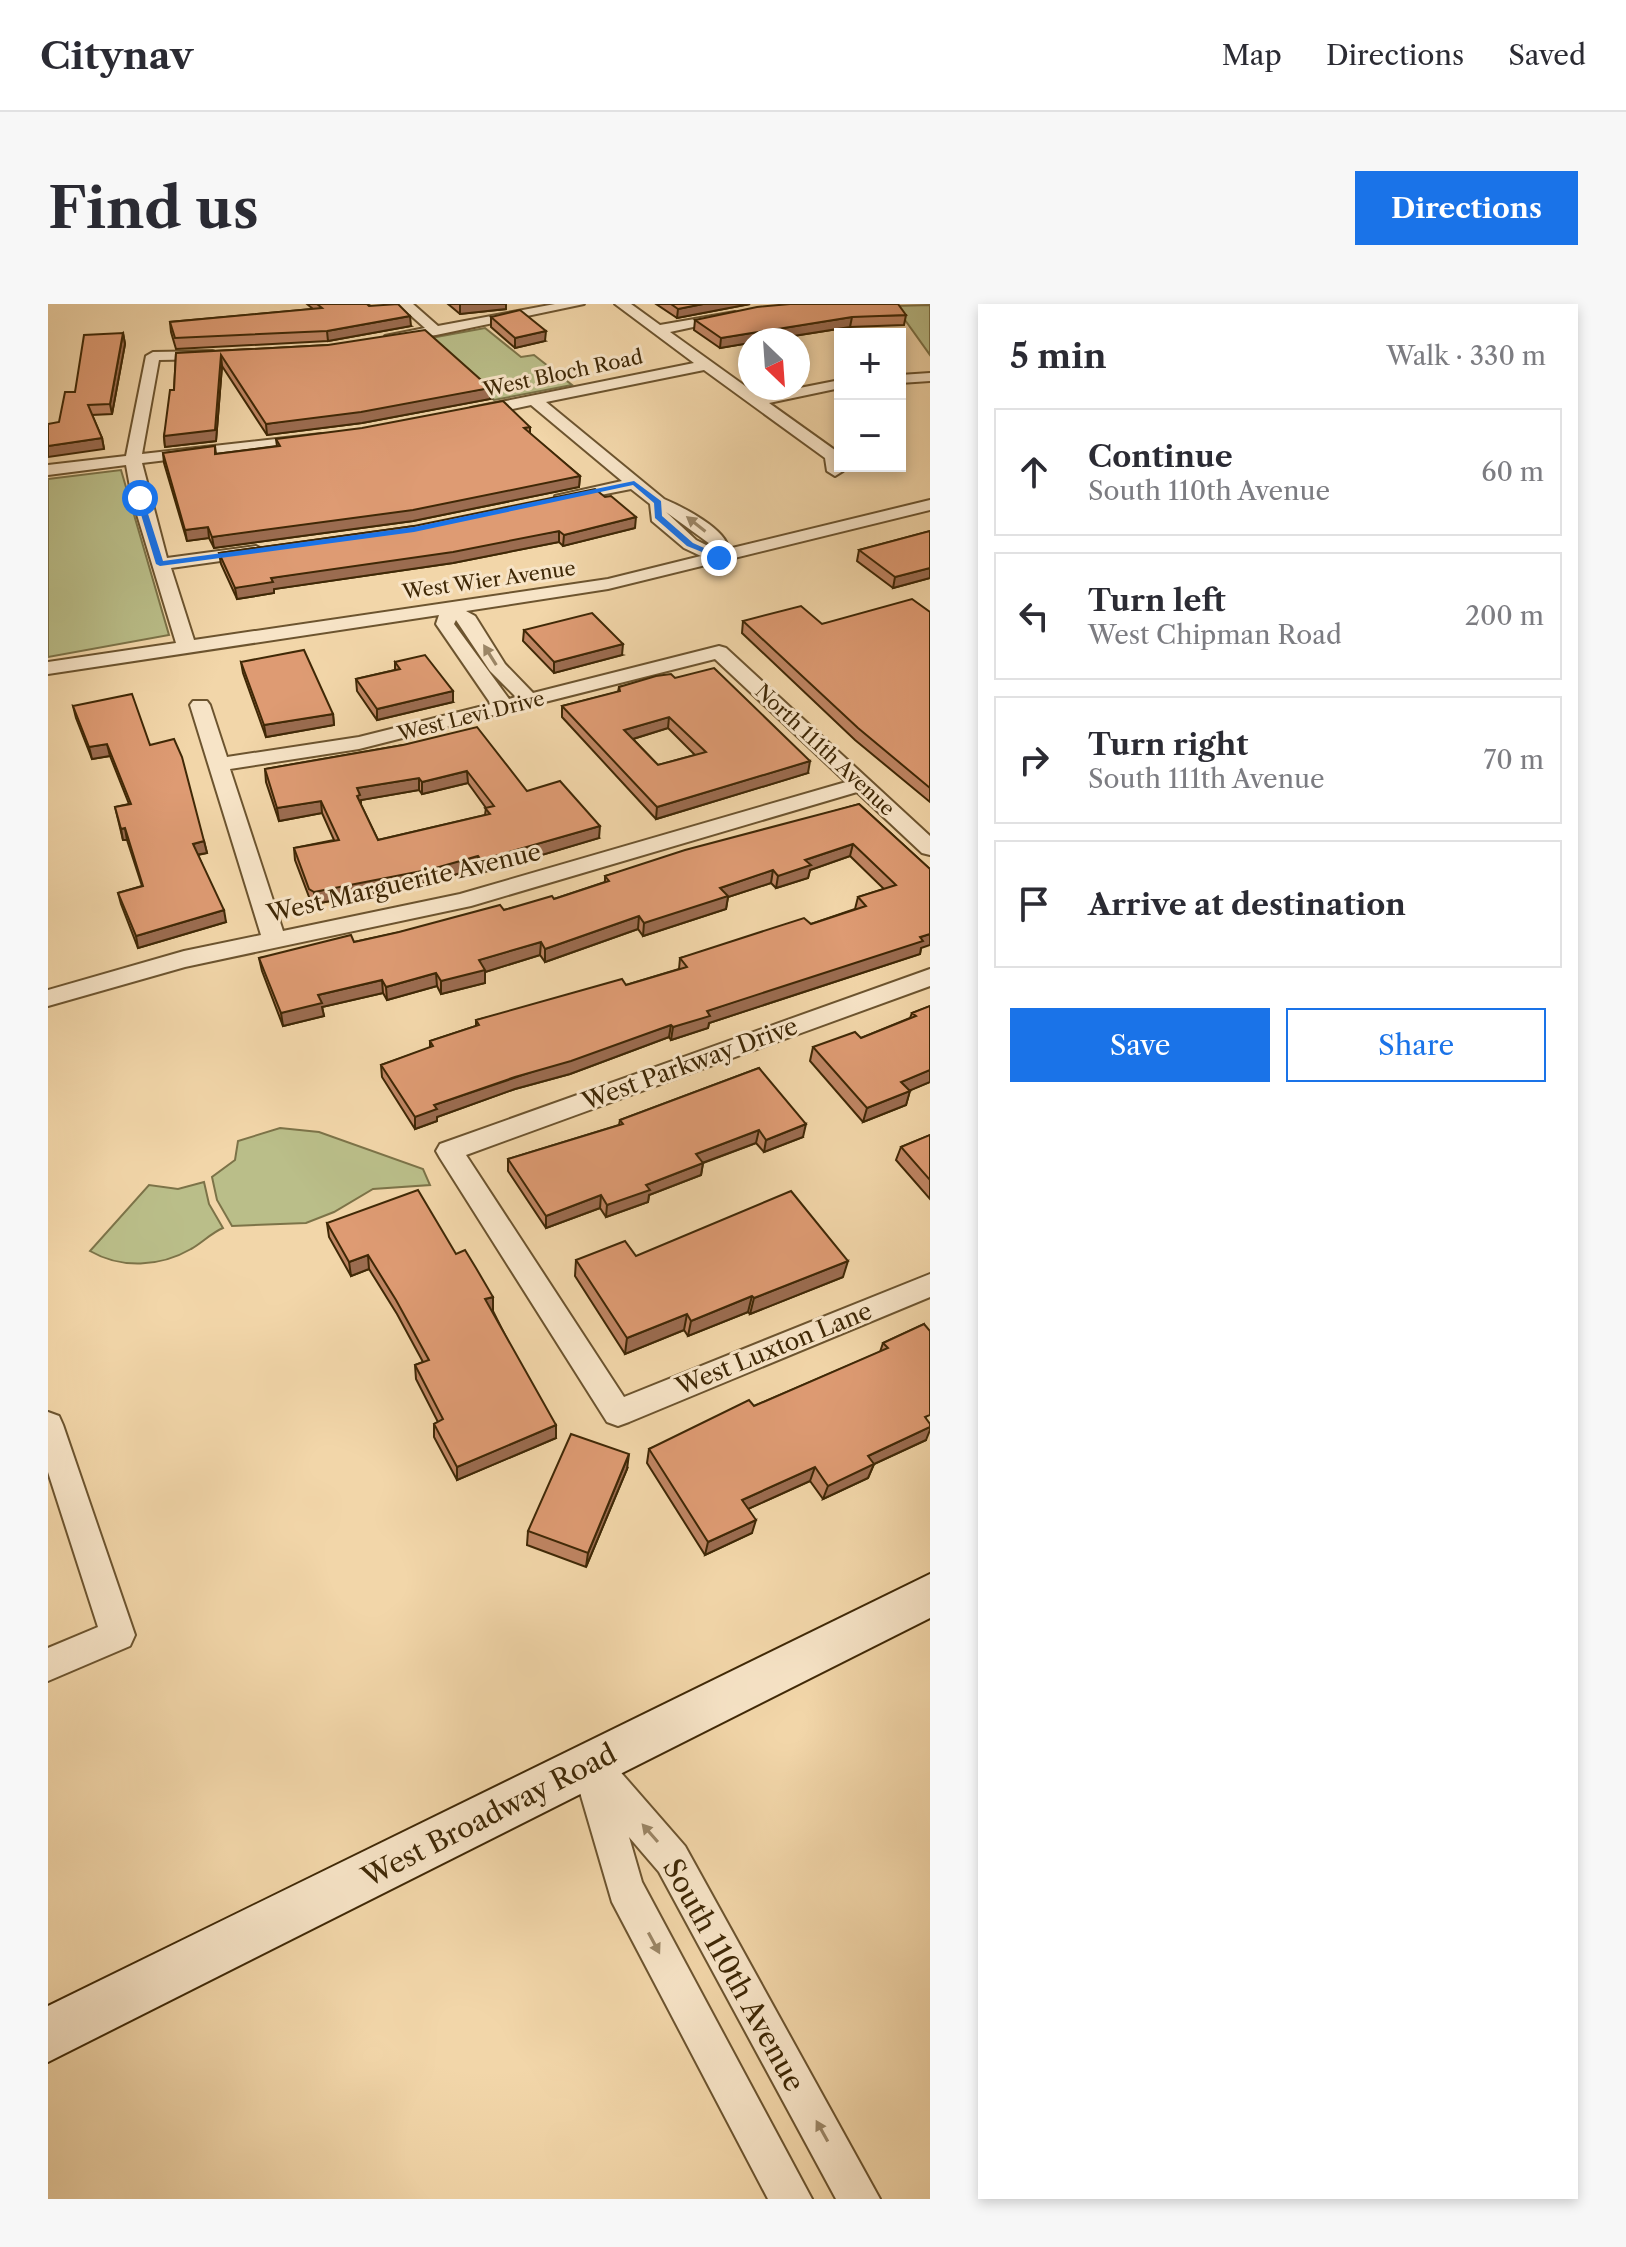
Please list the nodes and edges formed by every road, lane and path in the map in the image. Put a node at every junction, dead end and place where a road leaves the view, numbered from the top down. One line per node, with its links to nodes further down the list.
1 (405, 304): 6 (street)
2 (577, 304): 6 (street)
3 (622, 304): 5 (street)
4 (741, 313): 5 (street, West Bloch Road)
5 (657, 330): 9 (street)
6 (436, 331): 7 (street)
7 (381, 341)
8 (228, 355): 17 (street)
9 (705, 365): 13 (street, West Bloch Road); 14 (street)
10 (930, 377): 11 (street)
11 (906, 379)
12 (834, 385): 14 (street)
13 (534, 400): 15 (street, West Bloch Road); 20 (street)
14 (755, 401): 18 (street)
15 (454, 416)
16 (333, 435): 17 (street)
17 (133, 460): 19 (street); 25 (street)
18 (834, 464)
19 (48, 470)
20 (634, 483): 21 (street); 24 (street)
21 (538, 505)
22 (930, 505): 24 (street, West Wier Avenue)
23 (282, 547): 25 (street)
24 (719, 558): 26 (street, West Wier Avenue)
25 (160, 564): 27 (street)
26 (451, 609): 27 (street, West Wier Avenue); 30 (street, one-way to 26); 32 (street)
27 (186, 645): 29 (street, West Wier Avenue)
28 (719, 652): 30 (street, West Levi Drive); 34 (street, North 111th Avenue)
29 (48, 668)
30 (531, 702): 32 (street, West Levi Drive)
31 (200, 705): 33 (street)
32 (506, 708): 33 (street, West Levi Drive)
33 (220, 764): 36 (street)
34 (861, 784): 35 (street, North 111th Avenue); 36 (street, West Marguerite Avenue)
35 (930, 848)
36 (274, 940): 38 (street, West Marguerite Avenue)
37 (930, 977): 40 (street, West Parkway Drive)
38 (48, 998)
39 (930, 1285): 40 (street, West Luxton Lane)
40 (618, 1413)
41 (48, 1425): 43 (street)
42 (930, 1595): 44 (main road, West Broadway Road)
43 (48, 1665)
44 (590, 1765): 45 (main road, West Broadway Road); 46 (street, South 110th Avenue, one-way to 46); 47 (street, South 110th Avenue, one-way to 44)
45 (48, 2035)
46 (791, 2199)
47 (859, 2199)

